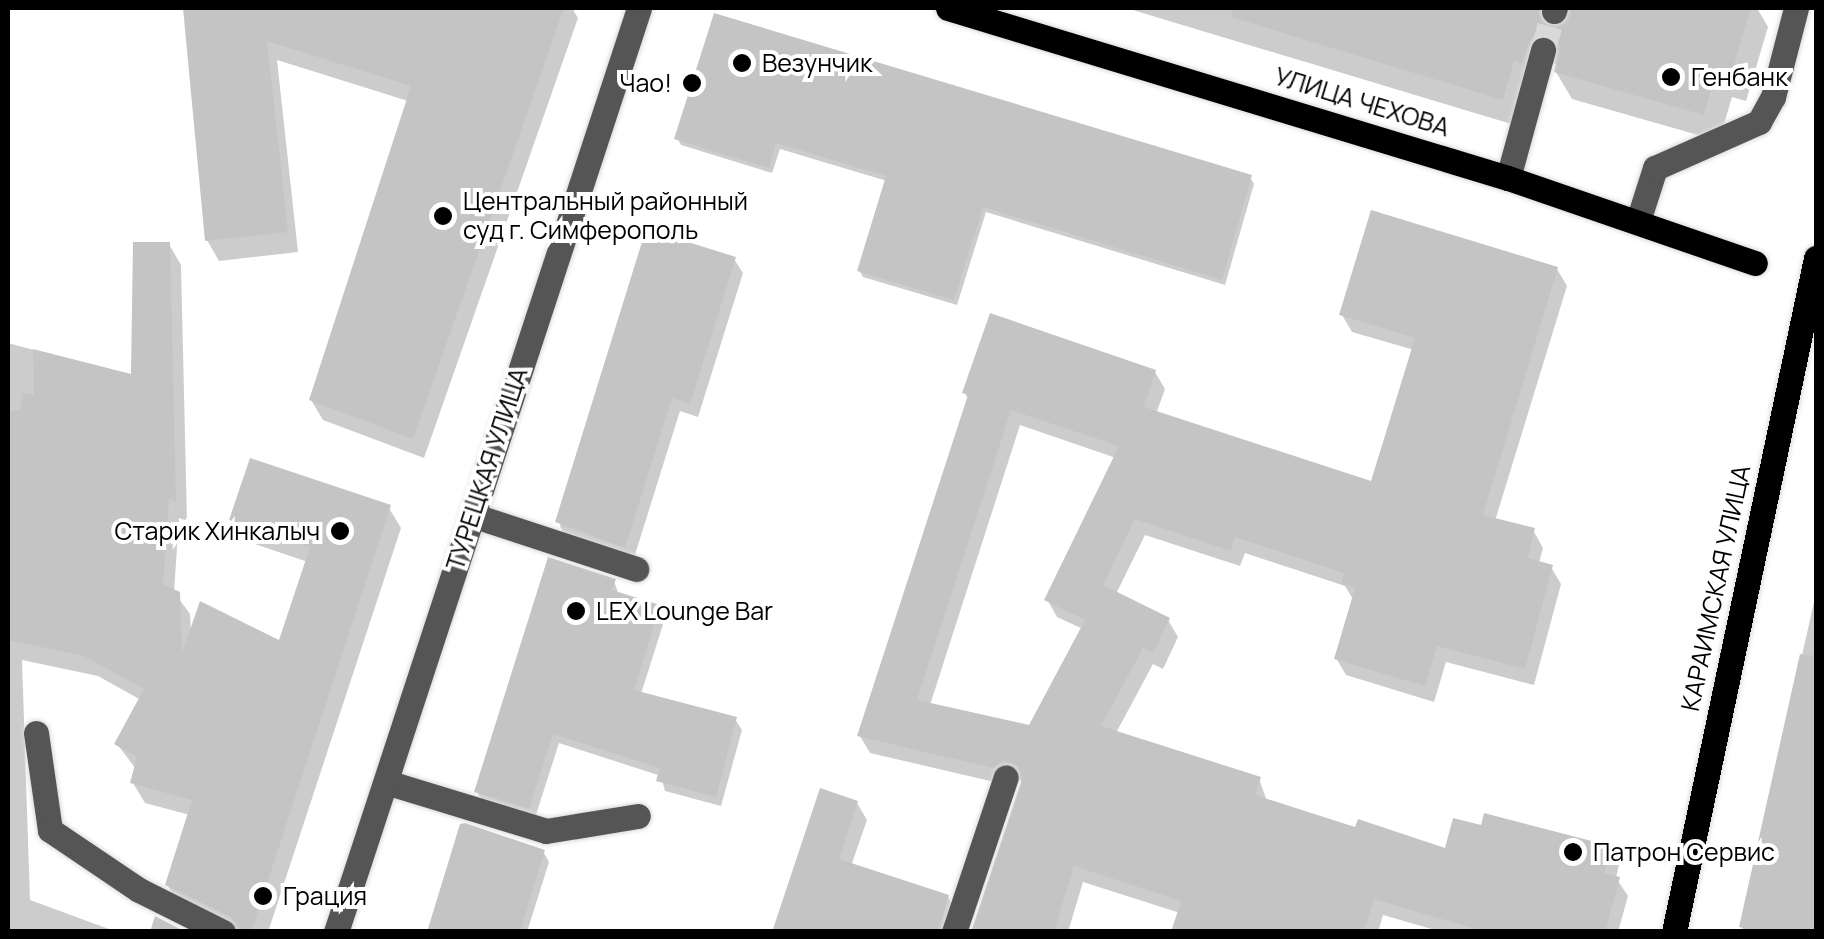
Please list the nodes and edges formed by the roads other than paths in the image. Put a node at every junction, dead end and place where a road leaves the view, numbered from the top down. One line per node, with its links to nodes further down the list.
1 (639, 8): 9 (street, ТУРЕЦКАЯ УЛИЦА)
2 (948, 8): 5 (main road, УЛИЦА ЧЕХОВА)
3 (1796, 8): 6 (street)
4 (1543, 50): 5 (street)
5 (1508, 178): 6 (main road, УЛИЦА ЧЕХОВА)
6 (1638, 221): 8 (main road, УЛИЦА ЧЕХОВА)
7 (1816, 258): 15 (main road, КАРАИМСКАЯ УЛИЦА)
8 (1755, 263)
9 (472, 515): 10 (street); 13 (street, ТУРЕЦКАЯ УЛИЦА)
10 (636, 569)
11 (36, 733): 16 (street)
12 (1006, 777): 18 (street)
13 (386, 782): 14 (street); 17 (street, ТУРЕЦКАЯ УЛИЦА)
14 (638, 816)
15 (1677, 931)
16 (223, 932)
17 (336, 932)
18 (954, 932)

